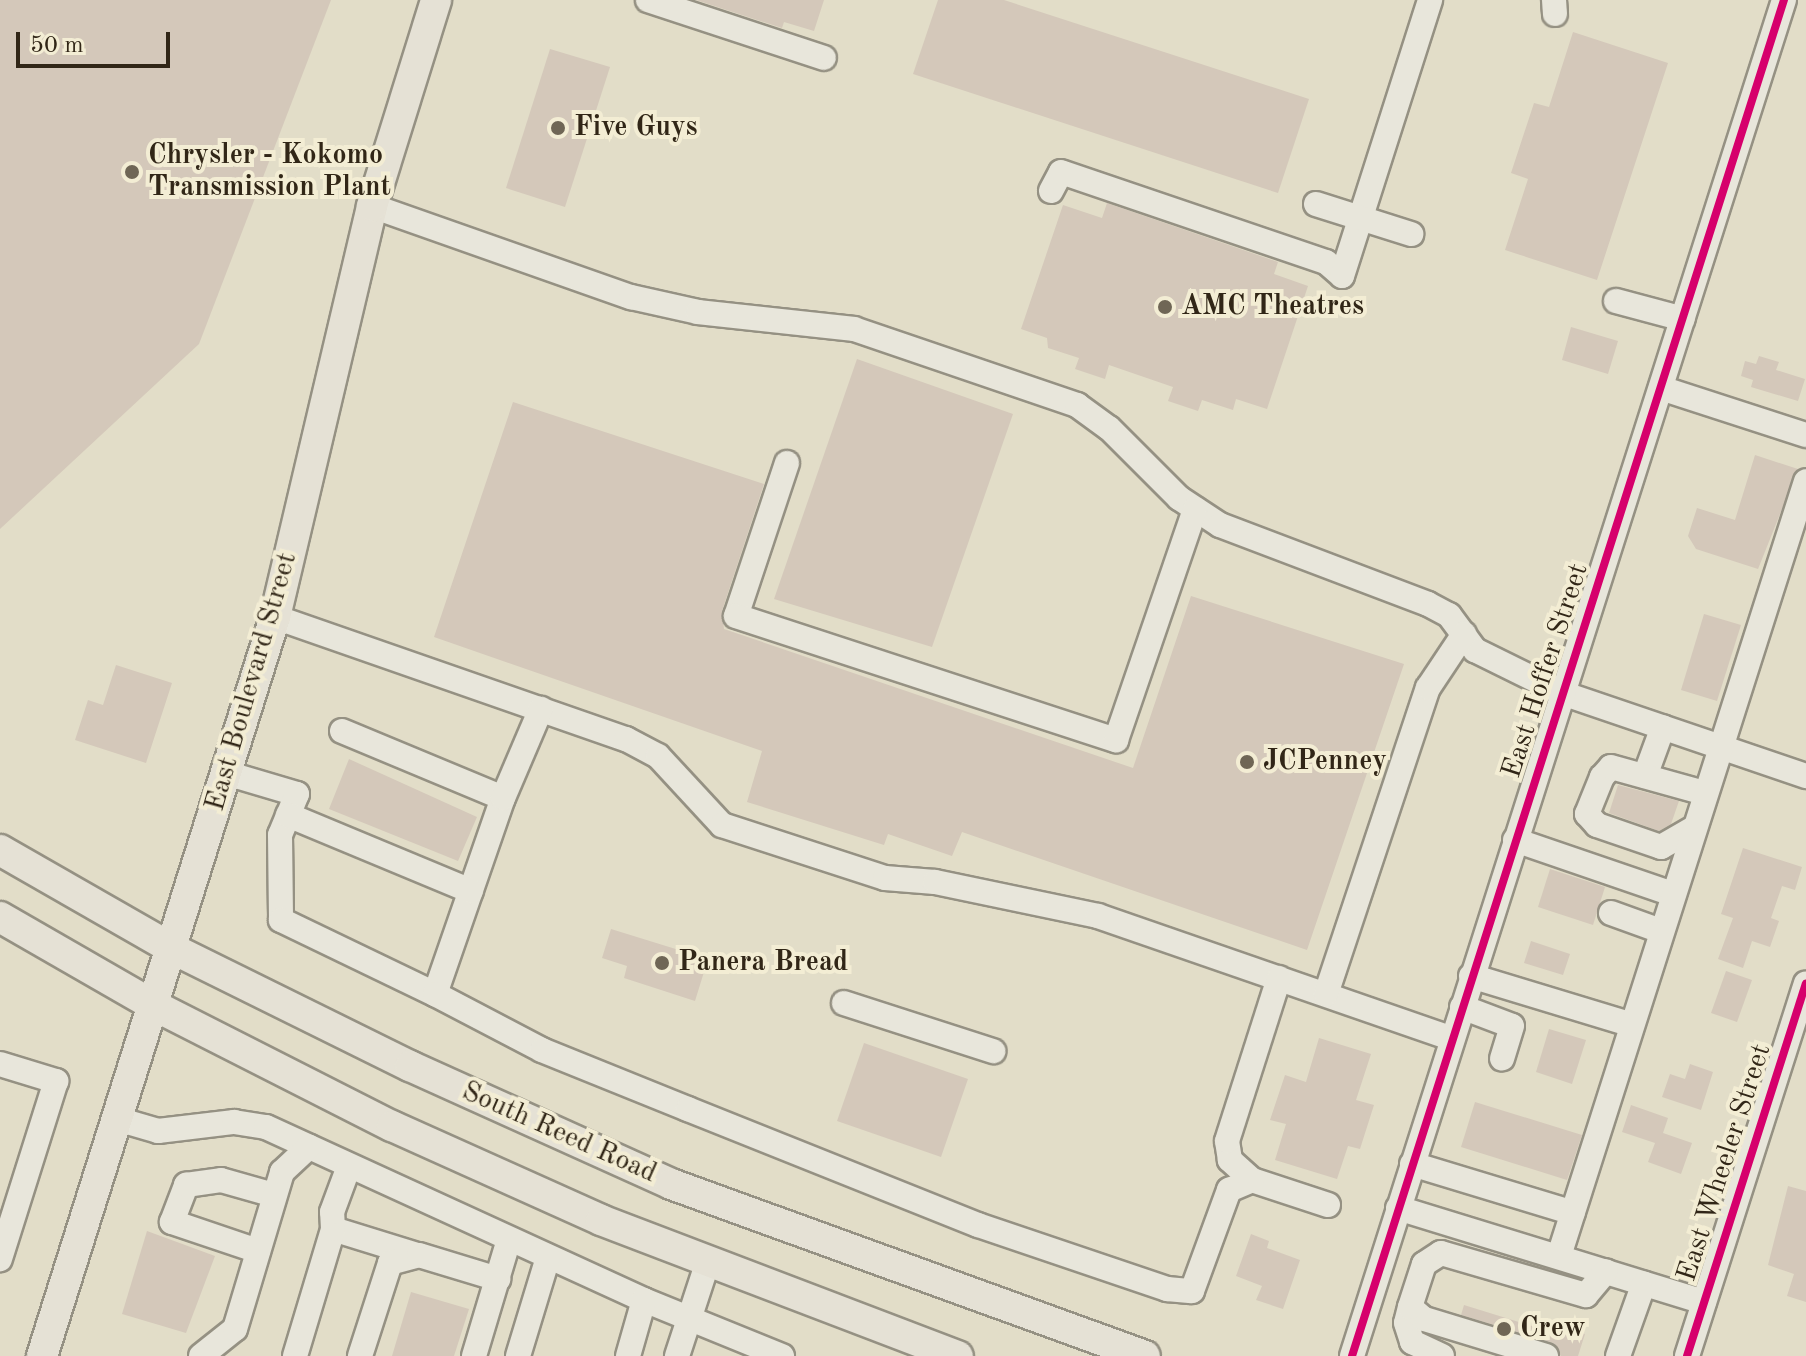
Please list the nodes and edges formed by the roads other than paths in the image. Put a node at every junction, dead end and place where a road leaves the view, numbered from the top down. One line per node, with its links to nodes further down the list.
1 (436, 0): 8 (main road, East Boulevard Street)
2 (648, 0): 5 (street)
3 (1430, 0): 9 (street)
4 (1784, 0): 12 (street, East Hoffer Street)
5 (824, 58)
6 (1051, 191): 9 (street)
7 (1316, 204): 9 (street)
8 (372, 206): 17 (street); 18 (main road, East Boulevard Street)
9 (1360, 218): 10 (street)
10 (1411, 234)
11 (1616, 301): 12 (street)
12 (1683, 319): 13 (street, East Hoffer Street)
13 (1661, 388): 14 (street); 20 (street, East Hoffer Street)
14 (1806, 435)
15 (787, 463): 17 (street)
16 (1806, 481): 24 (street)
17 (1195, 509): 19 (street)
18 (275, 617): 21 (street); 25 (main road, East Boulevard Street)
19 (1464, 634): 20 (street); 44 (street)
20 (1562, 693): 22 (street); 32 (street, East Hoffer Street)
21 (541, 709): 29 (street); 41 (street)
22 (1663, 727): 24 (street); 26 (street)
23 (342, 731): 29 (street)
24 (1719, 747): 27 (street); 28 (street)
25 (226, 773): 30 (street); 39 (main road, East Boulevard Street)
26 (1645, 776): 28 (street); 31 (street)
27 (1806, 776)
28 (1705, 793): 31 (street)
29 (503, 798): 34 (street)
30 (288, 815): 34 (street); 43 (street)
31 (1694, 828): 35 (street)
32 (1515, 840): 35 (street); 40 (street, East Hoffer Street)
33 (0, 850): 39 (main road, South Reed Road)
34 (471, 891): 43 (street)
35 (1673, 894): 38 (street)
36 (1611, 913): 38 (street)
37 (0, 917): 46 (main road)
38 (1661, 931): 48 (street)
39 (171, 948): 46 (main road, East Boulevard Street); 88 (main road, South Reed Road)
40 (1471, 976): 47 (street, East Hoffer Street); 48 (street)
41 (1279, 978): 44 (street); 57 (street)
42 (1806, 984): 74 (street, East Wheeler Street)
43 (435, 994): 57 (street)
44 (1326, 994): 49 (street)
45 (844, 1003): 50 (street)
46 (153, 1005): 53 (main road, East Boulevard Street); 69 (main road)
47 (1462, 1007): 49 (street, East Hoffer Street); 51 (street)
48 (1632, 1025): 61 (street)
49 (1451, 1038): 55 (street, East Hoffer Street)
50 (993, 1051)
51 (1502, 1059)
52 (0, 1064): 68 (street)
53 (117, 1119): 54 (street); 78 (main road, East Boulevard Street)
54 (309, 1147): 56 (street); 58 (street)
55 (1412, 1164): 60 (street, East Hoffer Street); 61 (street)
56 (349, 1166): 62 (street); 63 (street)
57 (1252, 1180): 59 (street)
58 (274, 1195): 64 (street); 64 (street)
59 (1328, 1205)
60 (1398, 1208): 66 (street); 89 (street, East Hoffer Street)
61 (1573, 1213): 66 (street)
62 (333, 1229): 65 (street); 80 (street)
63 (509, 1239): 67 (street); 71 (street)
64 (258, 1251): 79 (street)
65 (419, 1255): 71 (street); 81 (street)
66 (1559, 1256): 70 (street)
67 (548, 1257): 73 (street); 83 (street)
68 (0, 1259)
69 (708, 1261): 76 (street); 87 (main road)
70 (1606, 1271): 72 (street); 75 (street)
71 (498, 1279): 82 (street)
72 (1644, 1283): 74 (street); 92 (street)
73 (644, 1300): 76 (street); 84 (street)
74 (1704, 1302): 93 (street, East Wheeler Street)
75 (1410, 1307): 90 (street); 91 (street)
76 (689, 1320): 77 (street); 85 (street)
77 (734, 1348): 86 (street)
78 (42, 1356)
79 (201, 1356)
80 (295, 1356)
81 (360, 1356)
82 (474, 1356)
83 (518, 1356)
84 (628, 1356)
85 (677, 1356)
86 (782, 1356)
87 (958, 1356)
88 (1145, 1356)
89 (1352, 1356)
90 (1442, 1356)
91 (1546, 1356)
92 (1618, 1356)
93 (1687, 1356)

